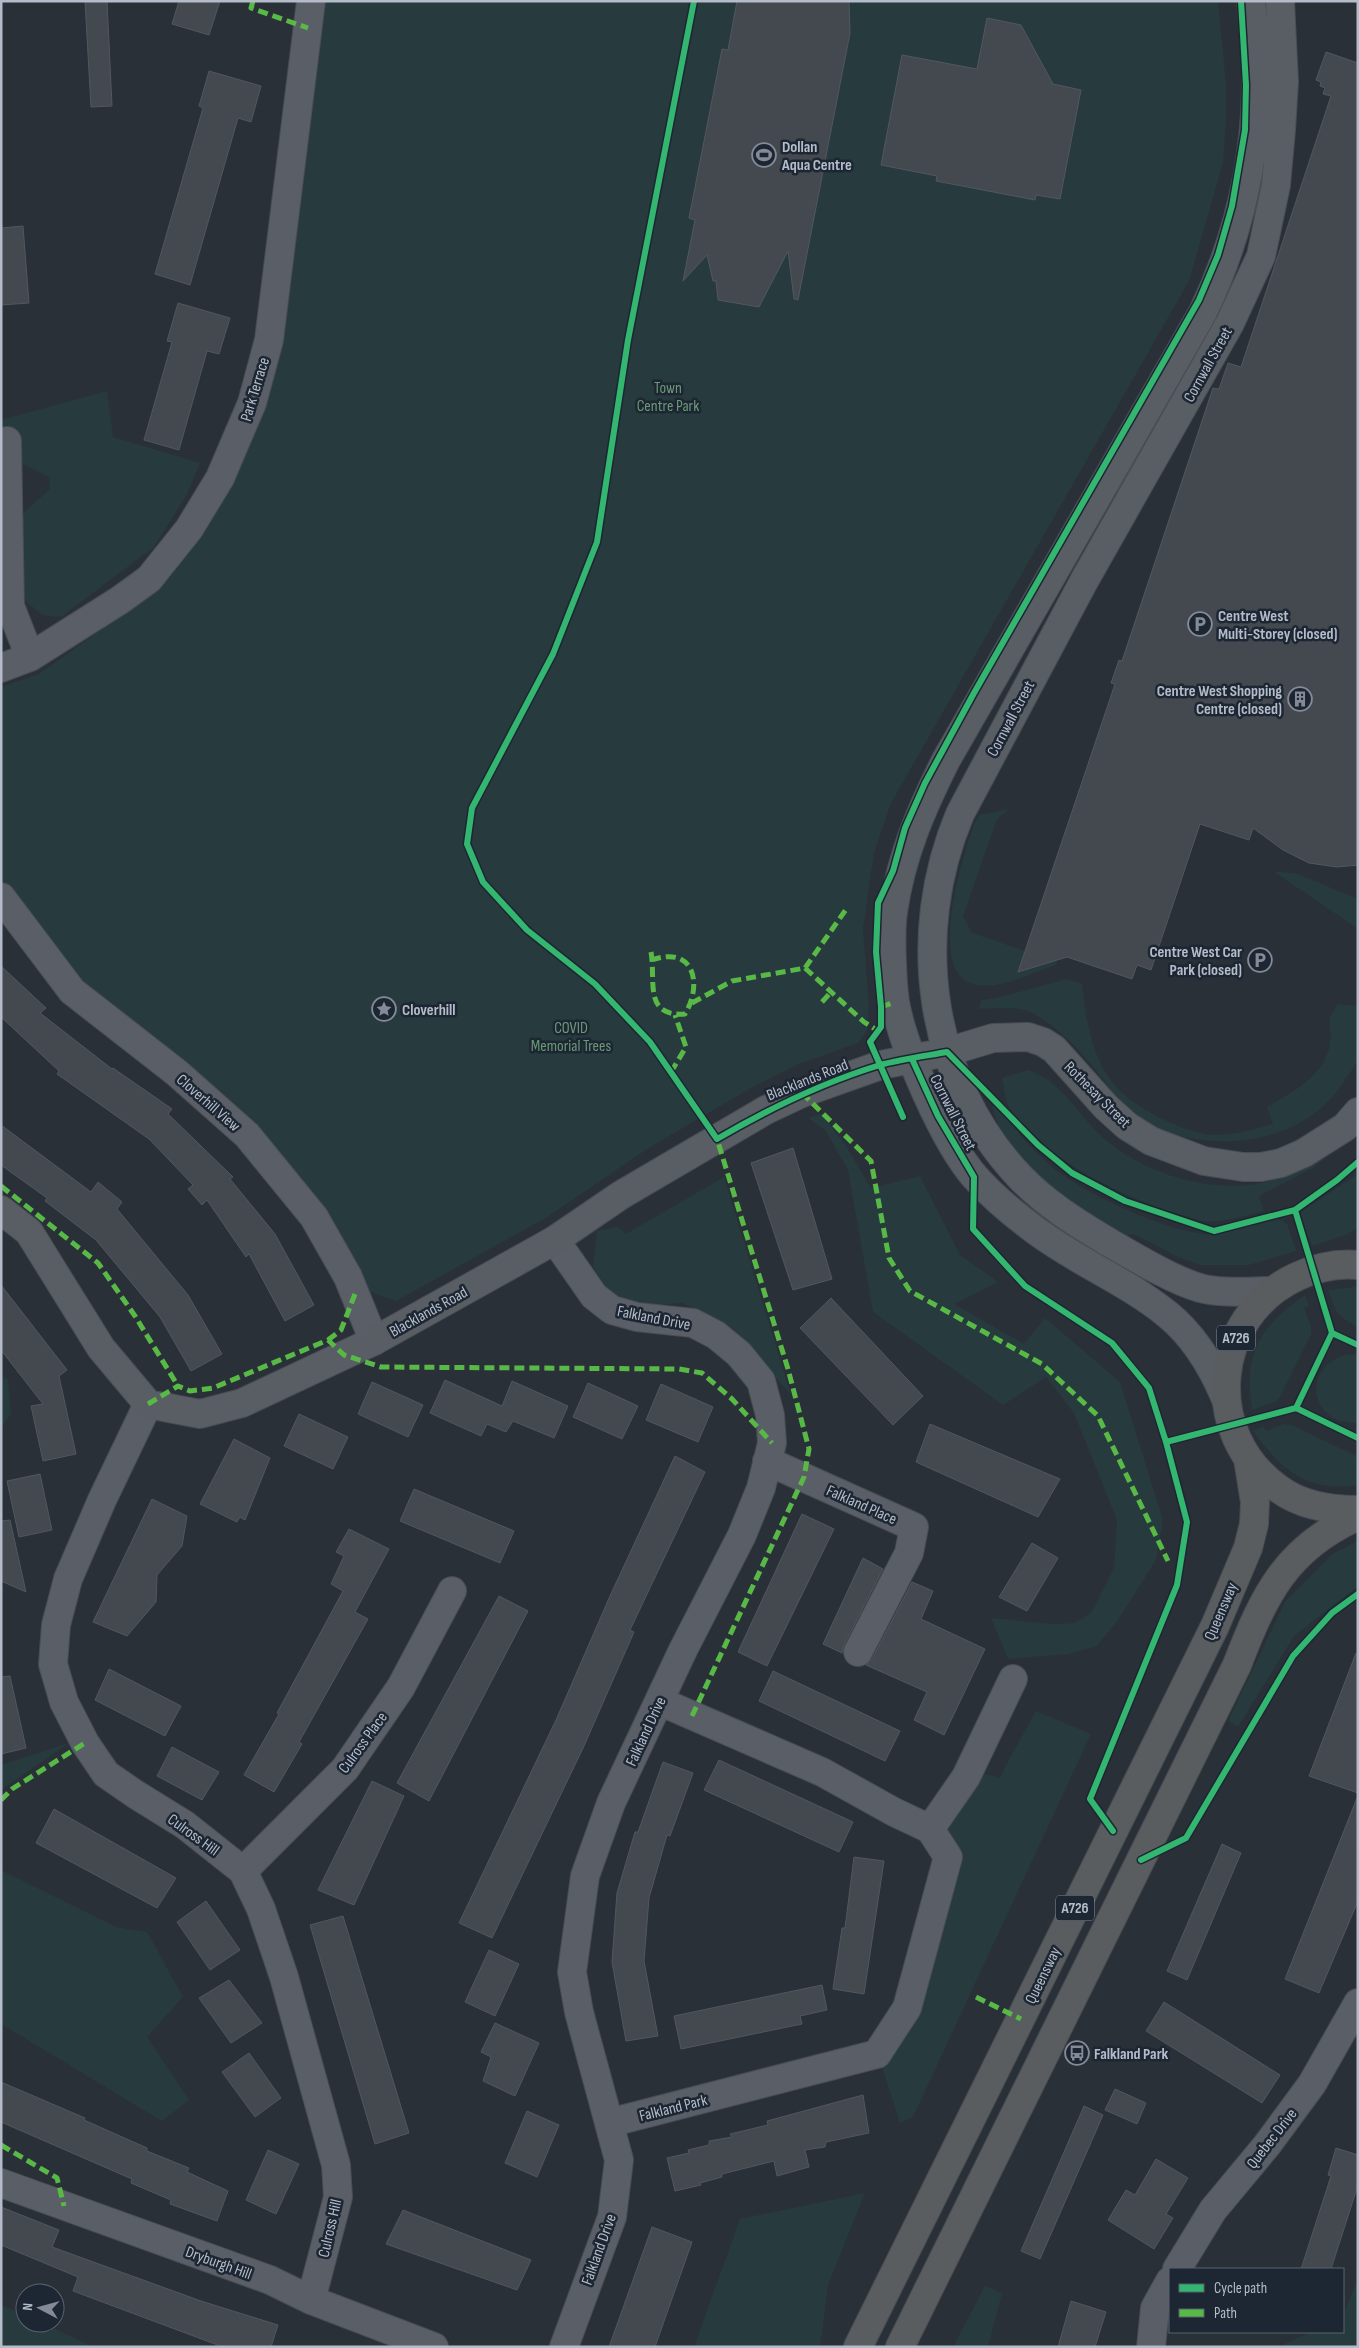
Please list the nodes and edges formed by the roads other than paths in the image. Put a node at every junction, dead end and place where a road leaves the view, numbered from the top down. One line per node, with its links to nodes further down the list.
1 (311, 1): 5 (street, Park Terrace)
2 (1251, 1): 9 (street, Cornwall Street)
3 (1280, 1): 8 (street, Cornwall Street)
4 (7, 441): 5 (street)
5 (30, 657): 6 (street, Park Terrace)
6 (1, 668)
7 (1, 896): 15 (street, Cloverhill View)
8 (947, 1052): 9 (street, Rothesay Street); 10 (street, Rothesay Street); 14 (street, Cornwall Street)
9 (912, 1059): 12 (street, Blacklands Road); 16 (street, Cornwall Street)
10 (1358, 1112)
11 (1, 1210): 17 (street)
12 (555, 1240): 15 (street, Blacklands Road); 19 (street, Falkland Drive)
13 (1351, 1261): 14 (highway, A726)
14 (1272, 1291): 16 (highway, A726)
15 (374, 1341): 17 (street, Blacklands Road)
16 (1225, 1397): 18 (highway, A726)
17 (148, 1404): 26 (street, Culross Hill)
18 (1248, 1459): 20 (highway, A726); 35 (highway, Queensway / A726)
19 (767, 1461): 22 (street, Falkland Place); 24 (street, Falkland Drive)
20 (1357, 1514): 36 (highway, A726)
21 (452, 1591): 26 (street, Culross Place)
22 (858, 1652)
23 (1013, 1679): 25 (street)
24 (659, 1701): 25 (street); 28 (street, Falkland Drive)
25 (930, 1829): 28 (street, Falkland Park)
26 (243, 1871): 32 (street, Culross Hill)
27 (1358, 2003): 30 (street, Quebec Drive)
28 (609, 2123): 34 (street, Falkland Drive)
29 (1, 2183): 32 (street, Dryburgh Hill)
30 (1178, 2268)
31 (1169, 2283): 37 (street)
32 (311, 2300): 33 (street, Dryburgh Hill)
33 (434, 2347)
34 (564, 2347)
35 (858, 2347)
36 (900, 2347)
37 (1151, 2347)

